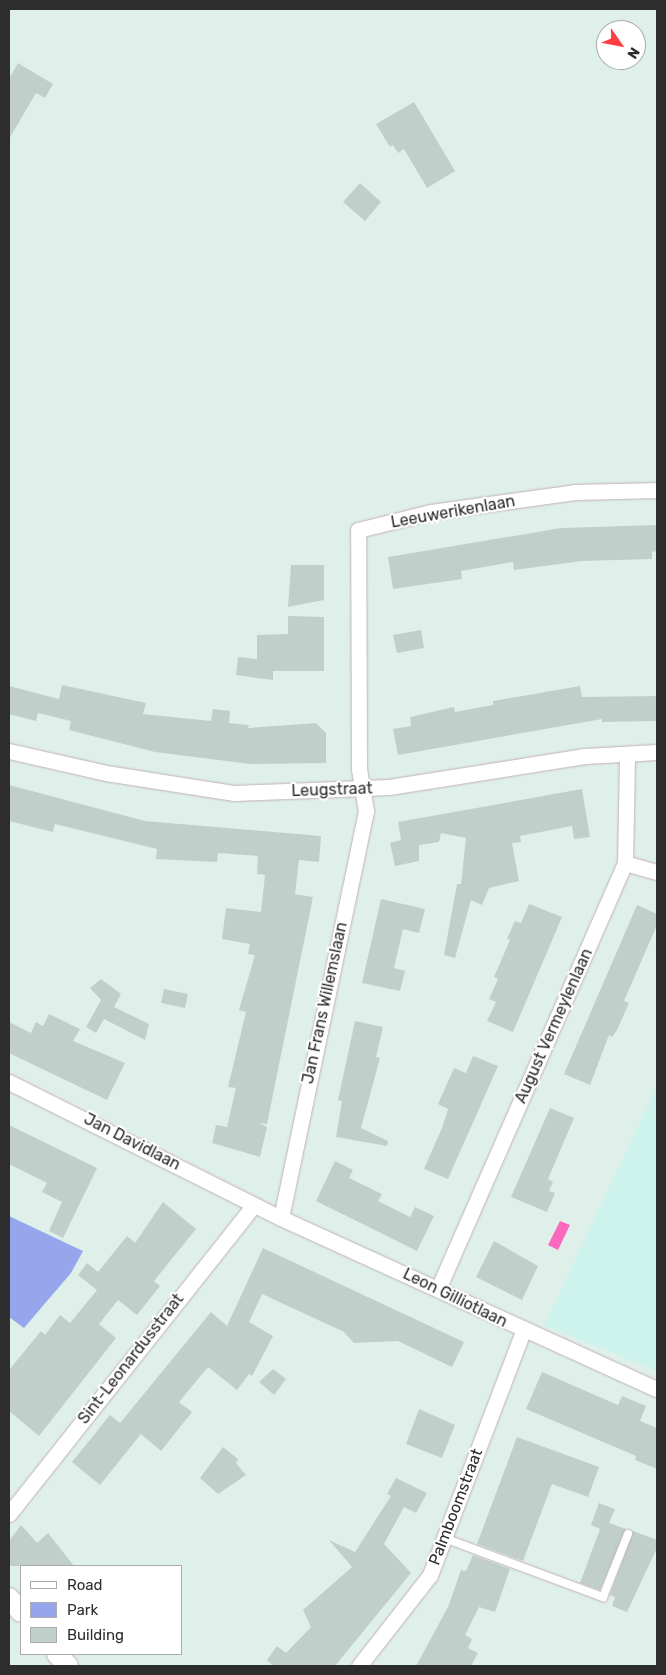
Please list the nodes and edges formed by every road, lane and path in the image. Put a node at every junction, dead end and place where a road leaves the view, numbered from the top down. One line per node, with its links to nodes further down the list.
1 (657, 490): 5 (street, Leeuwerikenlaan)
2 (9, 751): 5 (street, Leugstraat)
3 (657, 752): 4 (street, Leugstraat)
4 (626, 754): 5 (street, Leugstraat); 6 (street, August Vermeylenlaan)
5 (363, 789): 10 (street, Jan Frans Willemslaan)
6 (625, 863): 7 (street); 11 (street, August Vermeylenlaan)
7 (657, 872)
8 (9, 1082): 9 (street, Jan Davidlaan)
9 (254, 1204): 10 (street, Leon Gilliotlaan); 14 (street, Sint-Leonardusstraat)
10 (281, 1218): 11 (street, Leon Gilliotlaan)
11 (438, 1289): 12 (street, Leon Gilliotlaan)
12 (523, 1331): 13 (street, Leon Gilliotlaan); 16 (street, Palmboomstraat)
13 (657, 1389)
14 (9, 1514)
15 (628, 1534): 16 (lane)
16 (444, 1538): 21 (street, Palmboomstraat)
17 (9, 1598): 18 (street)
18 (20, 1611)
19 (58, 1655): 20 (street)
20 (68, 1666)
21 (359, 1666)

